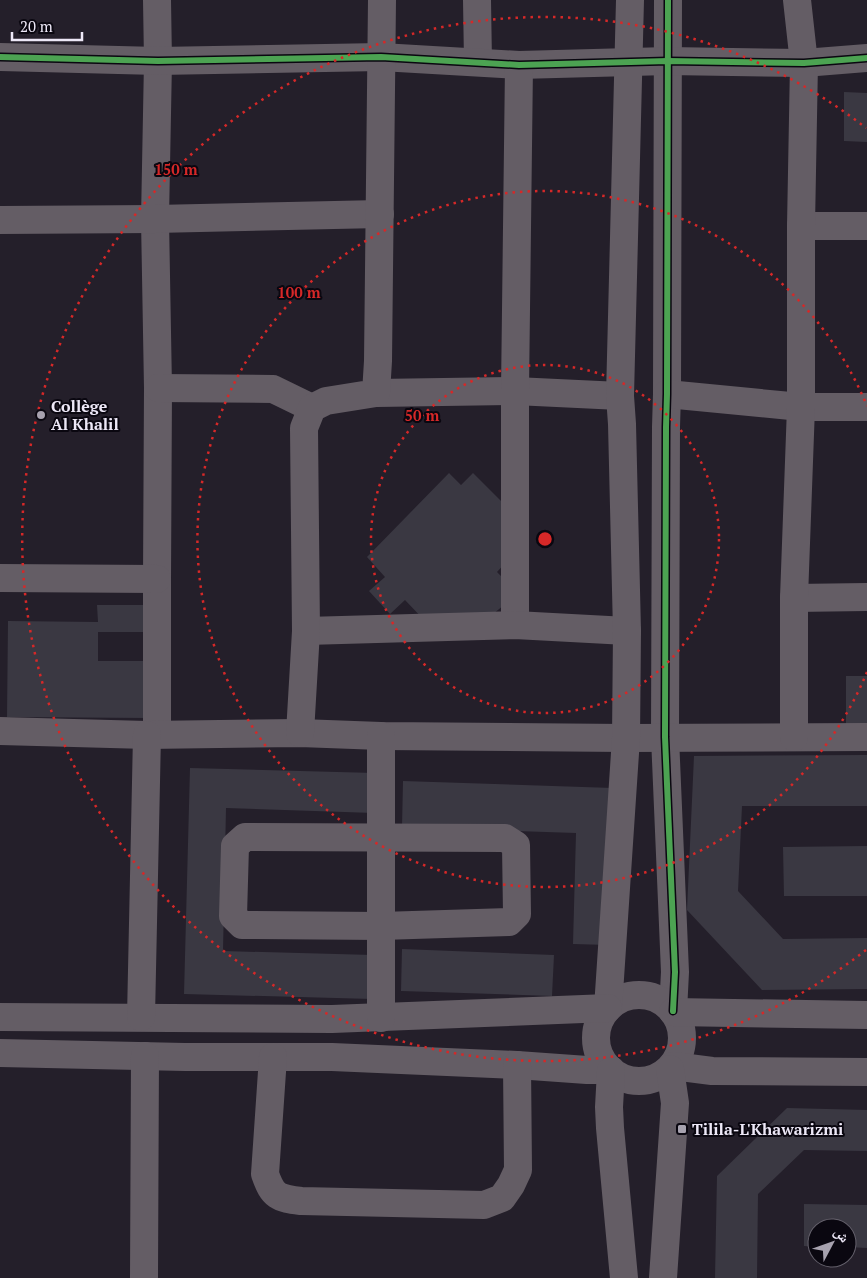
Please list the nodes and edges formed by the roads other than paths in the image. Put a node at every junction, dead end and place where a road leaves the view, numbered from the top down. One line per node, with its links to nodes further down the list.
1 (157, 0): 10 (street)
2 (382, 0): 8 (street)
3 (477, 0): 12 (street)
4 (630, 0): 13 (street)
5 (668, 0): 11 (street)
6 (796, 0): 14 (street)
7 (0, 57): 10 (street)
8 (381, 57): 10 (street); 12 (street); 16 (street)
9 (867, 58): 14 (street)
10 (158, 61): 17 (street)
11 (668, 61): 13 (street); 14 (street); 24 (street)
12 (478, 62): 15 (street)
13 (629, 62): 15 (street); 25 (street)
14 (804, 63): 19 (street)
15 (519, 65): 22 (street)
16 (380, 214): 17 (street); 23 (street)
17 (155, 219): 18 (street); 21 (street)
18 (0, 220)
19 (801, 226): 20 (street); 26 (street)
20 (867, 226)
21 (158, 388): 28 (street); 30 (street)
22 (515, 391): 23 (street); 25 (street); 33 (street)
23 (376, 394): 28 (street)
24 (667, 394): 26 (street); 40 (street)
25 (620, 396): 35 (street)
26 (802, 407): 27 (street); 32 (street)
27 (867, 407)
28 (312, 408): 34 (street)
29 (0, 578): 30 (street)
30 (157, 579): 38 (street)
31 (867, 597): 32 (street)
32 (794, 598): 41 (street)
33 (515, 625): 34 (street); 35 (street)
34 (306, 631): 37 (street)
35 (628, 631): 43 (street)
36 (0, 730): 38 (street)
37 (300, 733): 38 (street); 39 (street)
38 (152, 734): 50 (street)
39 (381, 736): 43 (street); 44 (street)
40 (665, 737): 41 (street); 43 (street); 47 (street)
41 (794, 737): 42 (street)
42 (867, 737)
43 (626, 738): 46 (street)
44 (381, 837): 45 (street); 45 (street); 45 (street)
45 (381, 926): 52 (street)
46 (608, 1008): 47 (street); 52 (street); 61 (street)
47 (673, 1012): 48 (street); 60 (street)
48 (867, 1015)
49 (0, 1017): 50 (street)
50 (141, 1018): 51 (street)
51 (185, 1018): 53 (street); 56 (street)
52 (381, 1018): 53 (street)
53 (332, 1020): 58 (street)
54 (0, 1053): 55 (street)
55 (145, 1056): 56 (street); 63 (street)
56 (185, 1057): 57 (street)
57 (273, 1057): 58 (street); 59 (street)
58 (332, 1057): 59 (street)
59 (517, 1065): 61 (street)
60 (671, 1067): 61 (street); 62 (street); 65 (street)
61 (611, 1071): 64 (street)
62 (867, 1072)
63 (144, 1278)
64 (624, 1278)
65 (663, 1278)

